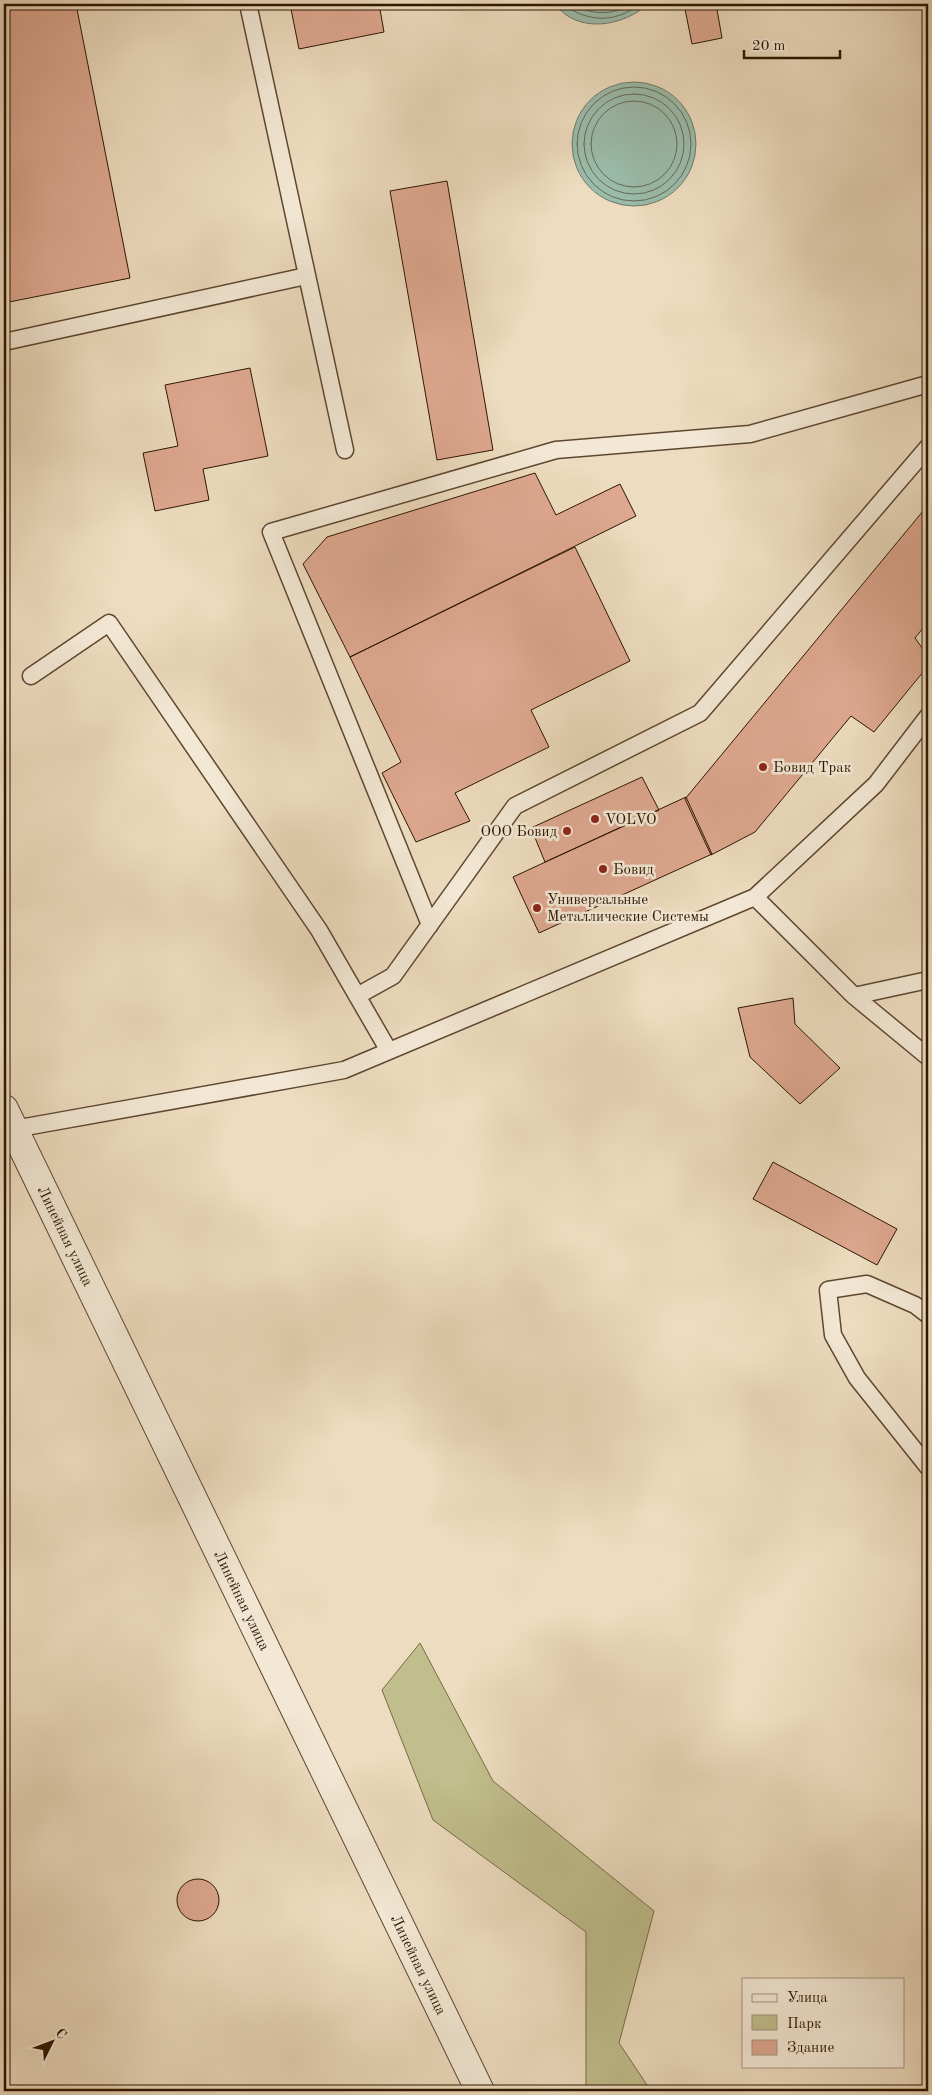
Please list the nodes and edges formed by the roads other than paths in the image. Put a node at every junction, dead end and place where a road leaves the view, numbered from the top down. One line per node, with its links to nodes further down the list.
1 (248, 4): 2 (lane)
2 (306, 276): 3 (lane); 6 (lane)
3 (4, 342)
4 (928, 384): 10 (lane)
5 (928, 447): 10 (lane)
6 (345, 450)
7 (31, 676): 12 (lane)
8 (928, 716): 9 (lane)
9 (755, 897): 13 (lane); 14 (lane)
10 (430, 925): 12 (lane)
11 (928, 980): 13 (lane)
12 (357, 996): 14 (lane)
13 (854, 996): 15 (lane)
14 (389, 1051): 16 (lane)
15 (928, 1057)
16 (9, 1119): 19 (street, Линейная улица)
17 (928, 1315): 18 (lane)
18 (928, 1468)
19 (480, 2091)

